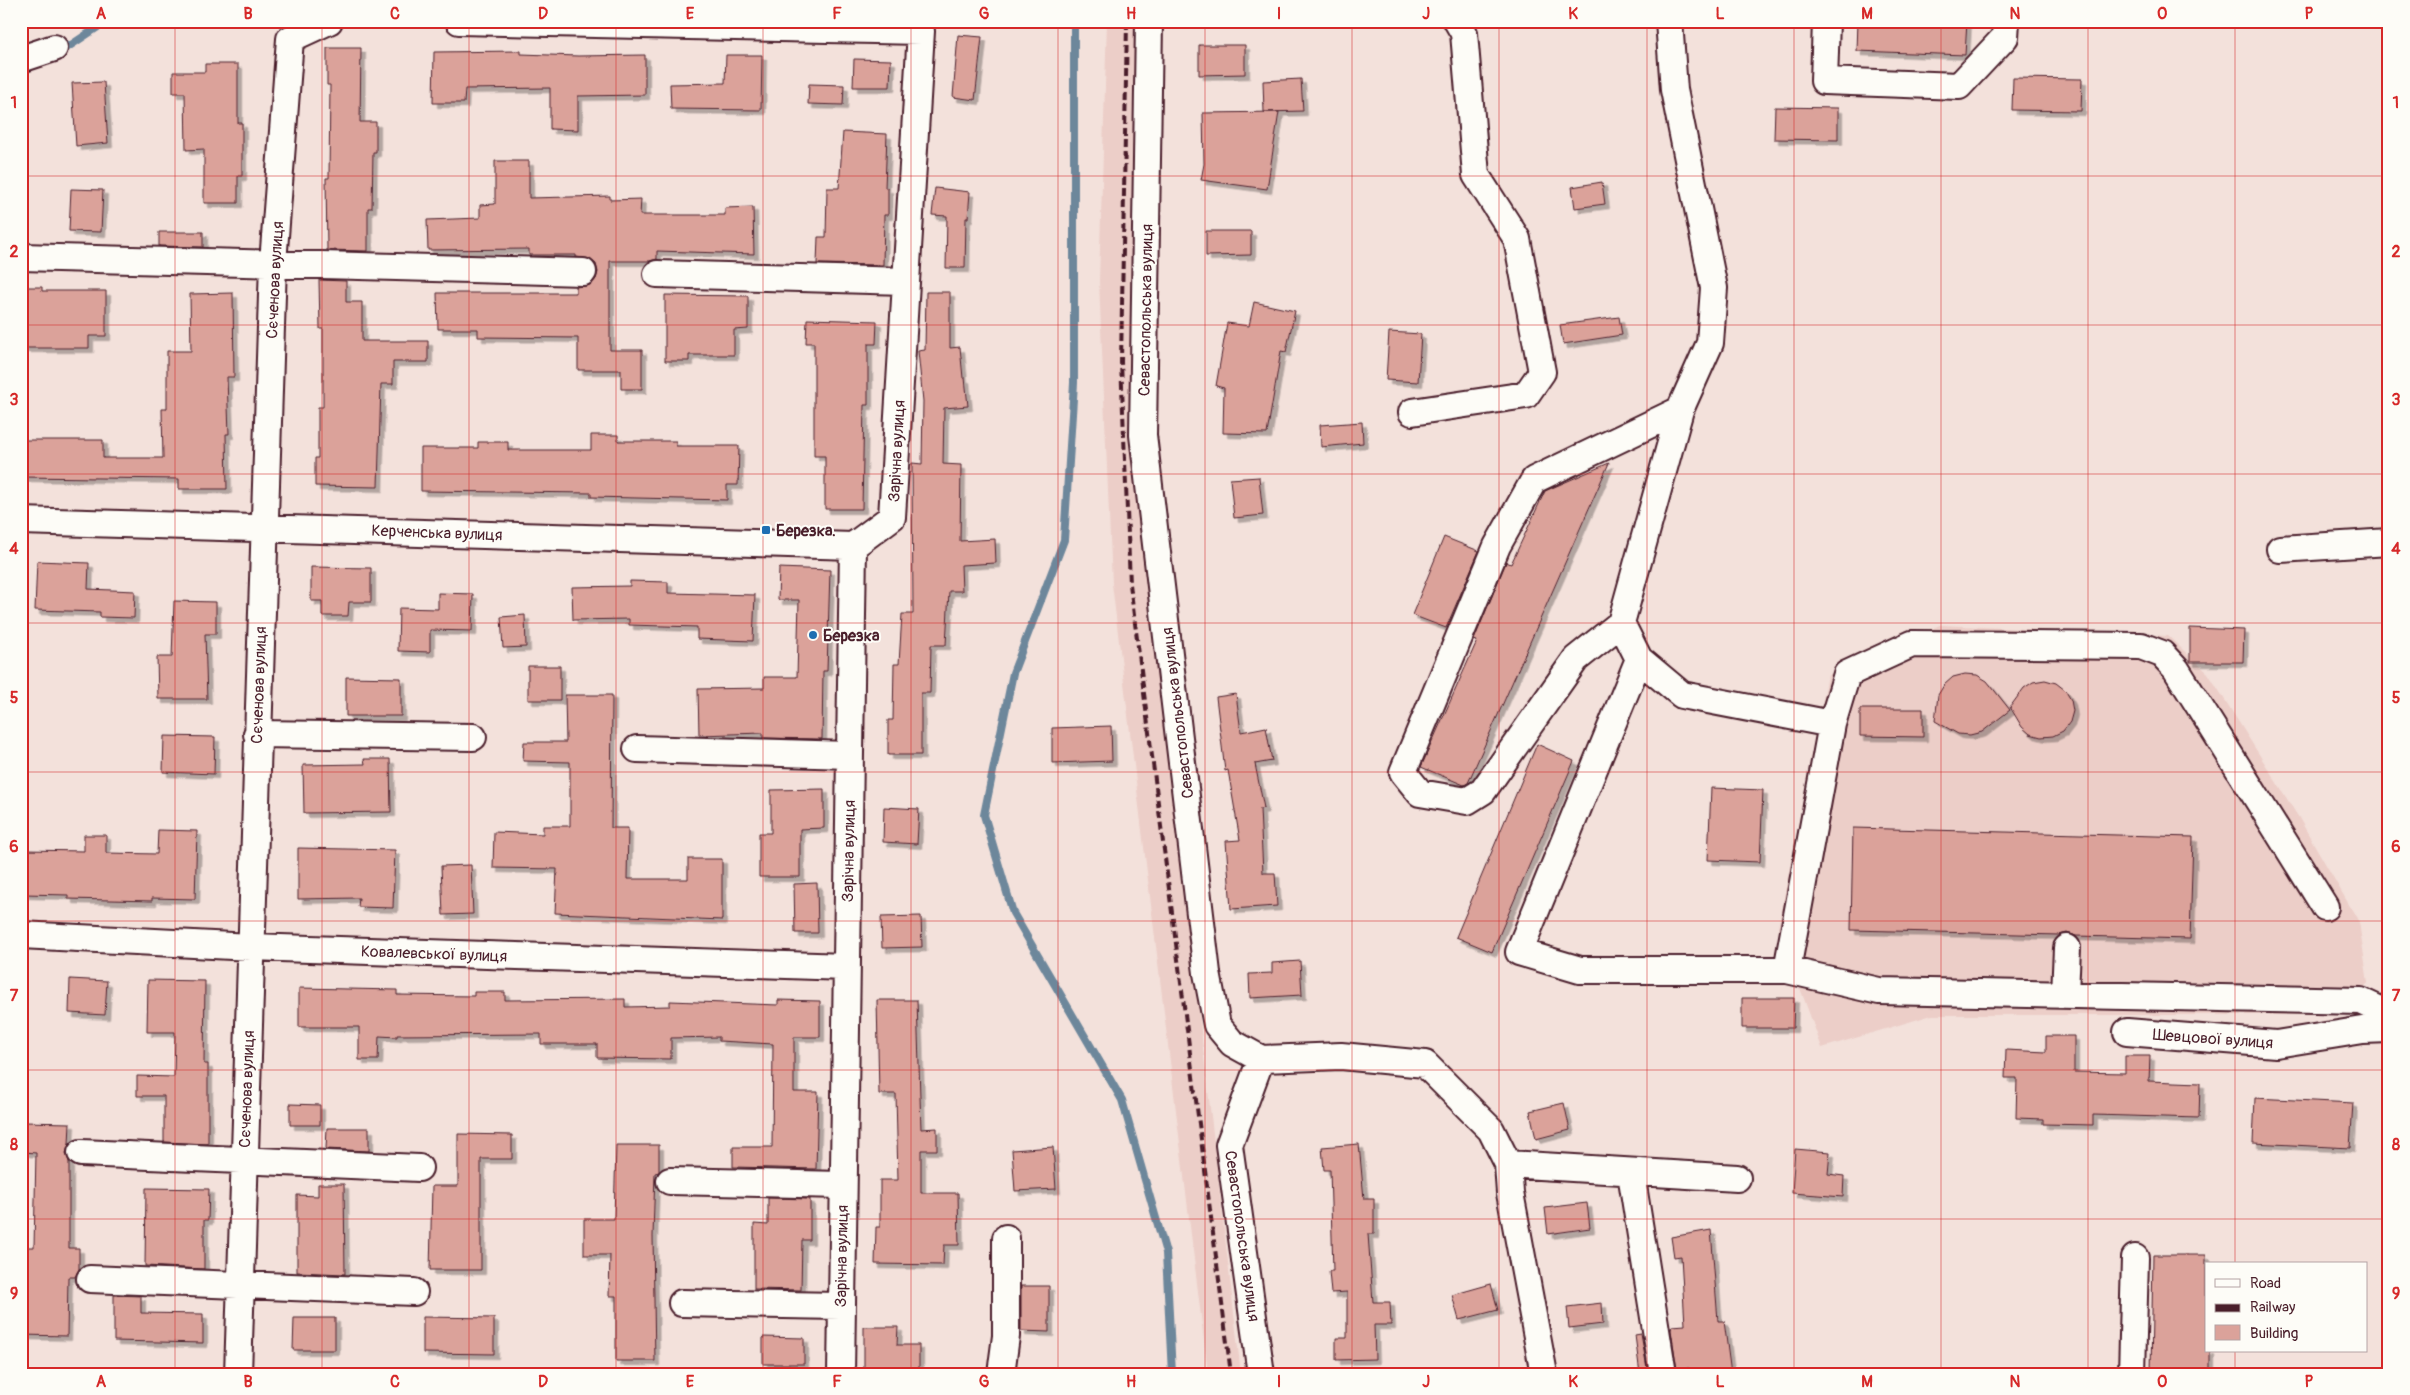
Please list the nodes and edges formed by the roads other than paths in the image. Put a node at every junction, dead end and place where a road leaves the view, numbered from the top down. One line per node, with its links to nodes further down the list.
1 (329, 21): 11 (street, Сєченова вулиця)
2 (459, 21): 14 (street, Зарічна вулиця)
3 (1149, 21): 39 (street, Севастопольська вулиця)
4 (1457, 21): 16 (street)
5 (1669, 21): 15 (street)
6 (1826, 21): 7 (street)
7 (2006, 21)
8 (54, 48): 9 (street)
9 (21, 59)
10 (21, 257): 11 (street)
11 (273, 263): 12 (street); 18 (street, Сєченова вулиця)
12 (583, 272)
13 (657, 274): 14 (street)
14 (905, 280): 20 (street, Зарічна вулиця)
15 (1680, 410): 22 (street); 22 (street)
16 (1412, 412)
17 (21, 521): 18 (street, Керченська вулиця)
18 (263, 527): 20 (street, Керченська вулиця); 25 (street, Сєченова вулиця)
19 (2389, 542): 21 (street)
20 (853, 546): 28 (street, Зарічна вулиця)
21 (2280, 549)
22 (1621, 623): 23 (street)
23 (1639, 659): 24 (street); 34 (street)
24 (1832, 724): 29 (street); 34 (street)
25 (257, 734): 26 (street); 31 (street, Сєченова вулиця)
26 (473, 737)
27 (637, 748): 28 (street)
28 (849, 756): 33 (street, Зарічна вулиця)
29 (2325, 907)
30 (21, 935): 31 (street, Ковалевської вулиця)
31 (251, 947): 33 (street, Ковалевської вулиця); 41 (street, Сєченова вулиця)
32 (2067, 948): 35 (street)
33 (846, 966): 47 (street, Зарічна вулиця)
34 (1787, 970): 35 (street)
35 (2065, 994): 36 (street)
36 (2389, 1014)
37 (2389, 1029): 38 (street, Шевцової вулиця)
38 (2127, 1032)
39 (1261, 1059): 42 (street); 58 (street, Севастопольська вулиця)
40 (81, 1153): 41 (street)
41 (244, 1161): 43 (street); 51 (street, Сєченова вулиця)
42 (1508, 1164): 44 (street); 59 (street)
43 (419, 1168)
44 (1631, 1173): 45 (street); 60 (street)
45 (1737, 1178)
46 (670, 1181): 47 (street)
47 (842, 1185): 54 (street, Зарічна вулиця)
48 (1006, 1238): 57 (street)
49 (2135, 1258): 61 (street)
50 (90, 1279): 51 (street)
51 (240, 1284): 52 (street); 55 (street, Сєченова вулиця)
52 (414, 1292)
53 (682, 1303): 54 (street)
54 (840, 1306): 56 (street, Зарічна вулиця)
55 (238, 1374)
56 (841, 1374)
57 (1001, 1374)
58 (1261, 1374)
59 (1544, 1374)
60 (1663, 1374)
61 (2132, 1374)

